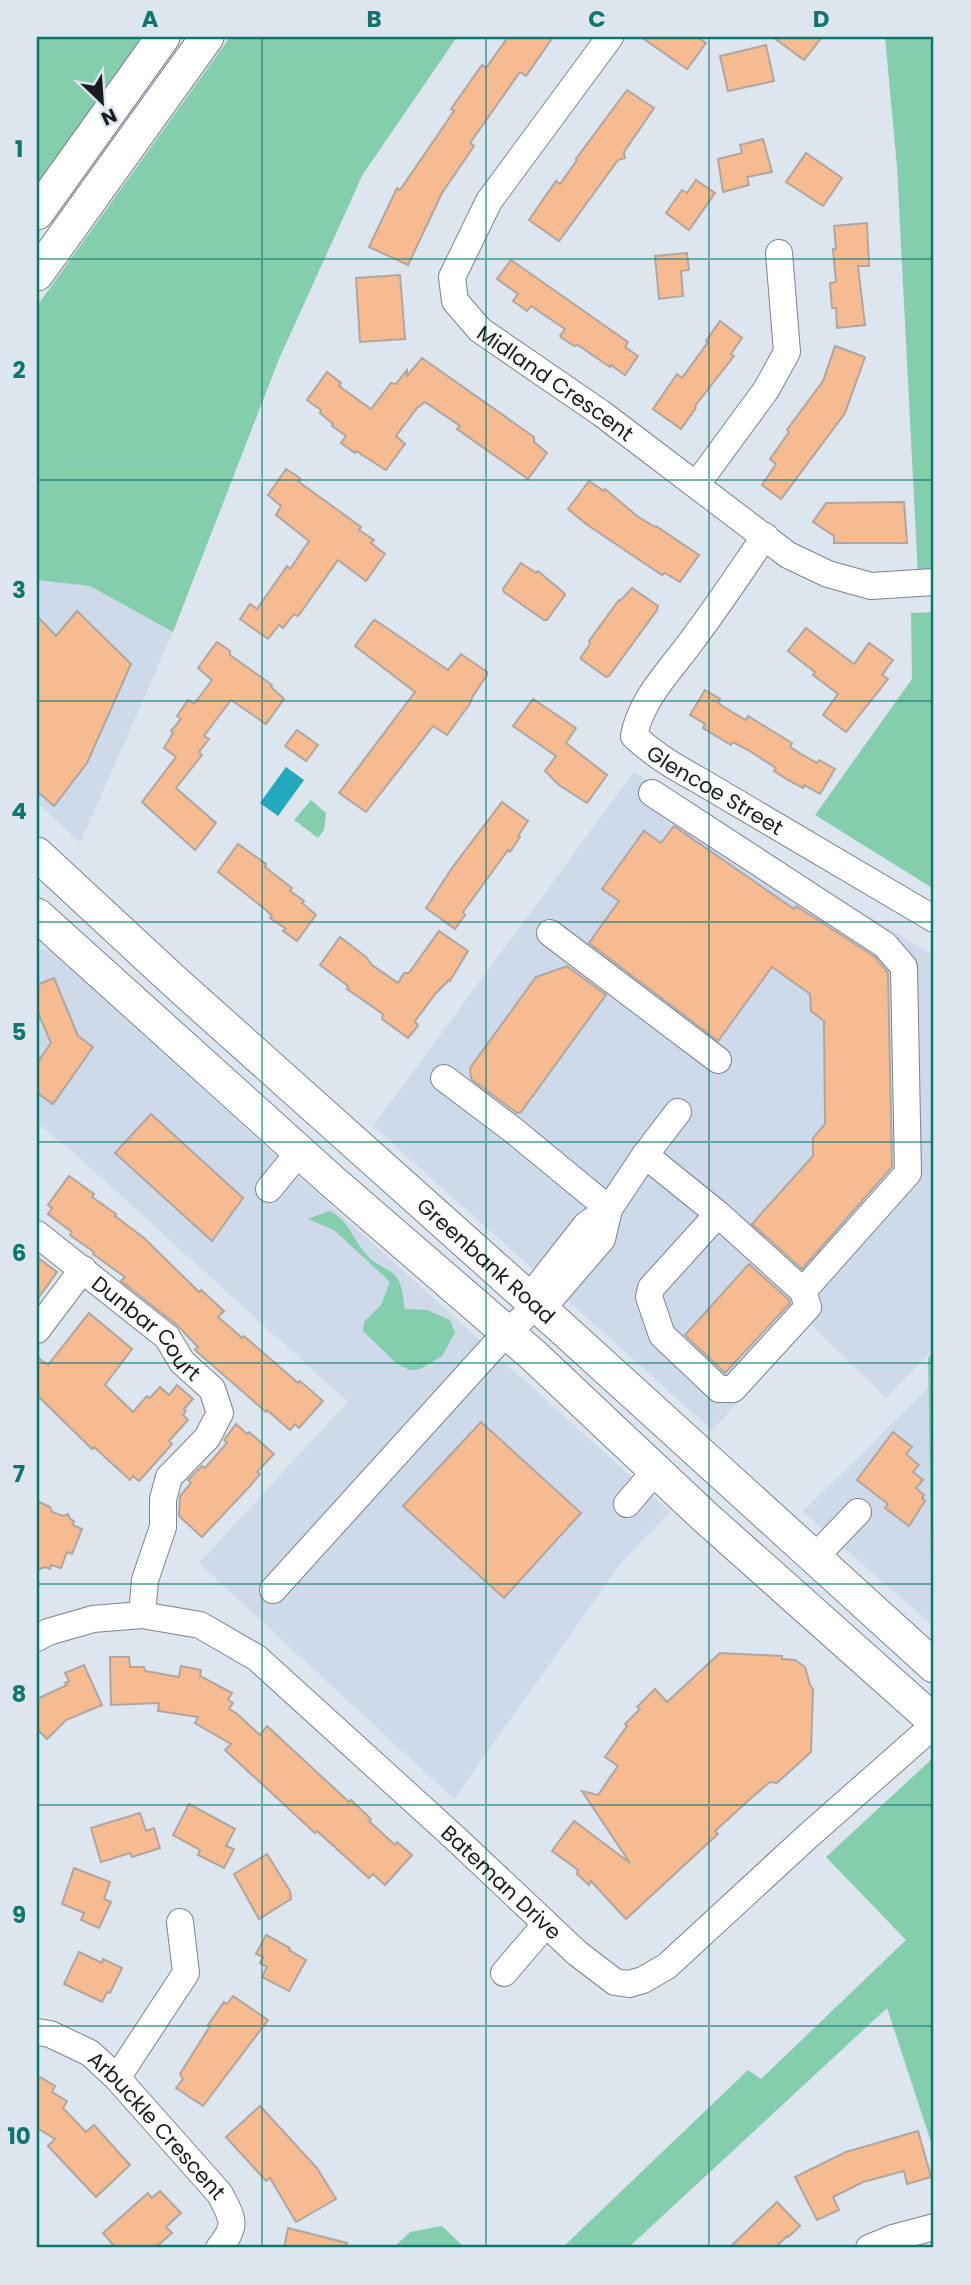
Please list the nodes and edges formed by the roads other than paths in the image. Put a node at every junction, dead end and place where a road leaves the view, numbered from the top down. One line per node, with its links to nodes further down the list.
1 (163, 37): 4 (main road)
2 (207, 37): 6 (main road)
3 (610, 37): 7 (street, Midland Crescent)
4 (37, 214)
5 (779, 253): 7 (street)
6 (37, 274)
7 (697, 484): 8 (street, Midland Crescent)
8 (765, 536): 9 (street, Midland Crescent); 13 (street, Glencoe Street)
9 (934, 582)
10 (652, 793): 27 (street)
11 (37, 855): 15 (main road, Greenbank Road)
12 (37, 915): 16 (main road, Greenbank Road)
13 (934, 919)
14 (550, 933): 17 (street)
15 (174, 982): 16 (main road); 28 (main road, Greenbank Road)
16 (151, 1016): 20 (main road, Greenbank Road)
17 (718, 1060)
18 (444, 1078): 23 (street)
19 (678, 1112): 21 (street)
20 (300, 1151): 22 (street); 30 (main road, Greenbank Road)
21 (645, 1155): 23 (street); 24 (street)
22 (270, 1189)
23 (609, 1209): 28 (street)
24 (718, 1214): 27 (street); 27 (street)
25 (37, 1234): 26 (street, Dunbar Court)
26 (83, 1269): 29 (street, Dunbar Court); 36 (street, Dunbar Court)
27 (803, 1291)
28 (535, 1306): 30 (street); 34 (main road, Greenbank Road)
29 (37, 1330)
30 (508, 1333): 31 (main road, Greenbank Road); 35 (street)
31 (656, 1470): 32 (street); 39 (main road, Greenbank Road)
32 (627, 1504)
33 (858, 1512): 34 (street)
34 (815, 1557): 38 (main road, Greenbank Road)
35 (274, 1590)
36 (142, 1615): 37 (street, Bateman Drive); 41 (street, Bateman Drive)
37 (37, 1638)
38 (934, 1666)
39 (934, 1723): 41 (street, Bateman Drive)
40 (180, 1922): 44 (street)
41 (546, 1924): 42 (street)
42 (504, 1973)
43 (37, 2032): 44 (street, Arbuckle Crescent)
44 (117, 2078): 46 (street, Arbuckle Crescent)
45 (934, 2227): 47 (street)
46 (219, 2248)
47 (869, 2248)

